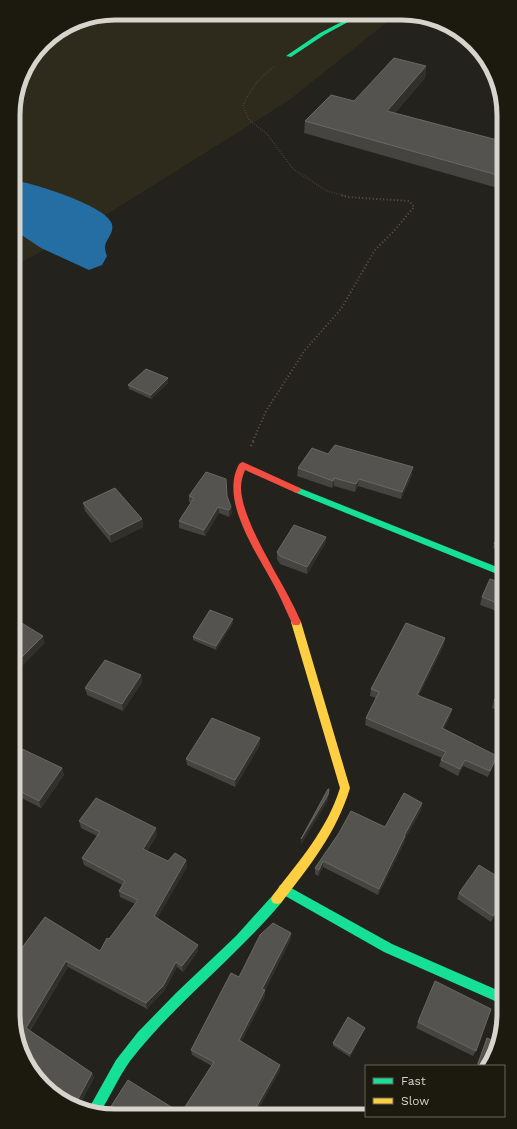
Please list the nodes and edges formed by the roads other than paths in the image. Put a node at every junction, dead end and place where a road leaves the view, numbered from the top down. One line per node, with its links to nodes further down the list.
1 (346, 20): 2 (street)
2 (289, 56)
3 (497, 571): 4 (street)
4 (284, 888): 5 (street); 6 (street)
5 (497, 996)
6 (97, 1107)

